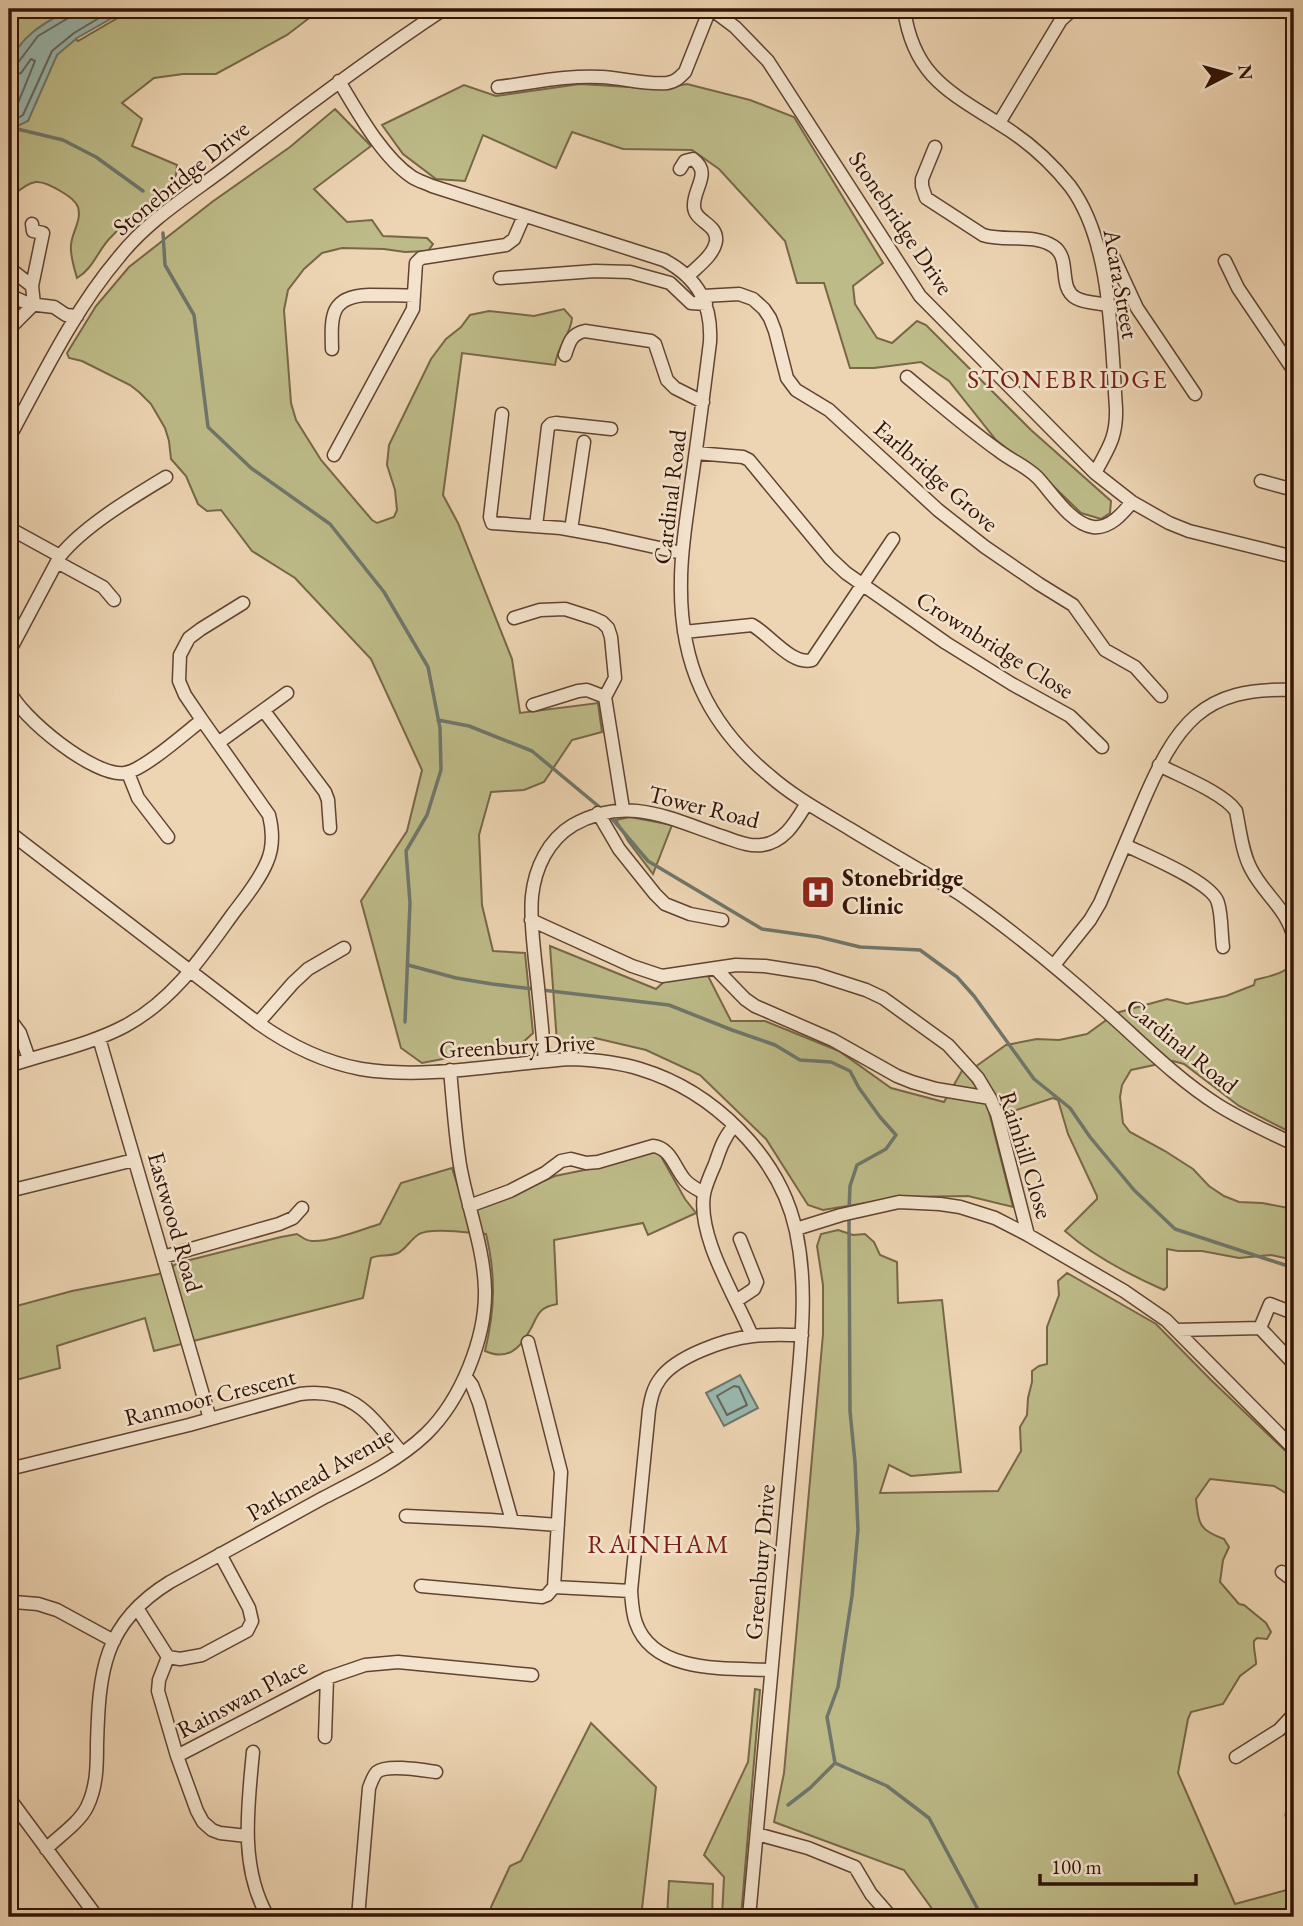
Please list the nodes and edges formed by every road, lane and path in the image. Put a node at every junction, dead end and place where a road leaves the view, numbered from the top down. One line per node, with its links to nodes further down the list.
1 (444, 9): 5 (street, Stonebridge Drive)
2 (710, 9): 6 (street); 37 (street, Stonebridge Drive)
3 (904, 9): 7 (street, Acara Street)
4 (1073, 9): 7 (street)
5 (339, 81): 10 (street, Cardinal Road); 23 (street, Stonebridge Drive)
6 (498, 88)
7 (999, 123): 12 (street, Acara Street)
8 (935, 147): 22 (street)
9 (680, 169): 15 (street)
10 (524, 216): 15 (street, Cardinal Road); 19 (street)
11 (32, 224): 17 (street)
12 (1098, 249): 22 (street, Acara Street); 29 (street)
13 (1225, 261): 27 (street)
14 (9, 268): 17 (street)
15 (688, 276): 20 (street, Cardinal Road)
16 (500, 278): 20 (street)
17 (32, 286): 21 (street)
18 (9, 295): 21 (street)
19 (414, 296): 25 (street); 36 (street)
20 (705, 300): 30 (street, Cardinal Road); 58 (street, Earlbridge Grove)
21 (34, 304): 23 (street); 24 (street)
22 (1108, 305): 37 (street, Acara Street)
23 (77, 316): 33 (street, Stonebridge Drive)
24 (9, 329)
25 (332, 349)
26 (565, 355): 30 (street)
27 (1294, 371)
28 (907, 377): 41 (street)
29 (1195, 394)
30 (703, 402): 35 (street, Cardinal Road)
31 (502, 414): 42 (street)
32 (611, 429): 42 (street)
33 (9, 438)
34 (584, 442): 44 (street)
35 (696, 453): 46 (street, Cardinal Road); 49 (street, Crownbridge Close)
36 (334, 455)
37 (1095, 473): 41 (street, Stonebridge Drive)
38 (166, 477): 48 (street)
39 (1261, 481): 40 (street)
40 (1294, 490)
41 (1132, 502): 47 (street, Stonebridge Drive)
42 (536, 526): 44 (street)
43 (9, 528): 48 (street)
44 (571, 530): 46 (street)
45 (893, 539): 49 (street)
46 (682, 554): 53 (street, Cardinal Road)
47 (1294, 557)
48 (59, 559): 50 (street); 54 (street)
49 (862, 585): 53 (street); 64 (street, Crownbridge Close)
50 (114, 600)
51 (243, 603): 62 (street)
52 (514, 618): 59 (street)
53 (684, 632): 67 (street, Cardinal Road)
54 (9, 652)
55 (9, 690): 66 (street)
56 (1294, 690): 65 (street)
57 (287, 693): 61 (street)
58 (1161, 696)
59 (605, 698): 60 (street); 68 (street)
60 (533, 705)
61 (264, 711): 63 (street); 70 (street)
62 (202, 720): 63 (street); 66 (street)
63 (218, 743): 81 (street)
64 (1102, 747)
65 (1159, 765): 73 (street); 76 (street)
66 (128, 773): 72 (street)
67 (807, 803): 68 (street, Tower Road); 79 (street, Cardinal Road)
68 (623, 809): 69 (street, Tower Road)
69 (598, 813): 74 (street, Tower Road); 75 (street)
70 (330, 828)
71 (9, 832): 81 (street, Greenbury Drive)
72 (168, 837)
73 (1125, 845): 77 (street); 79 (street)
74 (531, 919): 80 (street, Rainhill Close); 86 (street, Tower Road)
75 (722, 920)
76 (1294, 938)
77 (1223, 947)
78 (344, 948): 83 (street)
79 (1054, 965): 91 (street, Cardinal Road)
80 (715, 968): 89 (street); 89 (street, Rainhill Close)
81 (191, 972): 83 (street, Greenbury Drive); 84 (street)
82 (9, 1018): 85 (street)
83 (258, 1023): 88 (street, Greenbury Drive)
84 (99, 1038): 85 (street); 92 (street, Eastwood Road)
85 (29, 1059): 87 (street)
86 (545, 1061): 88 (street, Greenbury Drive); 90 (street, Greenbury Drive)
87 (9, 1066)
88 (450, 1070): 95 (street, Parkmead Avenue)
89 (990, 1098): 98 (street, Rainhill Close)
90 (734, 1126): 94 (street); 97 (street, Greenbury Drive)
91 (1294, 1144)
92 (134, 1160): 93 (street); 100 (street, Eastwood Road)
93 (9, 1191)
94 (704, 1193): 95 (street); 101 (street)
95 (469, 1206): 109 (street, Parkmead Avenue)
96 (302, 1208): 100 (street)
97 (796, 1229): 98 (street); 105 (street, Greenbury Drive)
98 (1028, 1235): 104 (street)
99 (740, 1239): 101 (street)
100 (163, 1257): 110 (street, Eastwood Road)
101 (736, 1301): 106 (street)
102 (1288, 1311): 103 (street)
103 (1260, 1328): 104 (street); 108 (street)
104 (1177, 1330): 111 (street)
105 (802, 1335): 106 (street); 127 (street, Greenbury Drive)
106 (752, 1336): 122 (street)
107 (528, 1342): 116 (street)
108 (1294, 1364)
109 (466, 1377): 112 (street, Parkmead Avenue); 115 (street)
110 (210, 1419): 112 (street, Ranmoor Crescent); 113 (street, Ranmoor Crescent)
111 (1292, 1442)
112 (402, 1453): 117 (street, Parkmead Avenue)
113 (9, 1469)
114 (406, 1516): 115 (street)
115 (512, 1521): 116 (street)
116 (558, 1525): 121 (street)
117 (220, 1554): 124 (street, Parkmead Avenue); 126 (street)
118 (1282, 1572): 119 (street)
119 (1294, 1581)
120 (421, 1586): 121 (street)
121 (554, 1587): 122 (street)
122 (631, 1591): 127 (street)
123 (14, 1602): 125 (street)
124 (137, 1608): 125 (street, Parkmead Avenue); 126 (street)
125 (114, 1640): 139 (street, Parkmead Avenue)
126 (168, 1657): 133 (street)
127 (771, 1670): 137 (street, Greenbury Drive)
128 (532, 1675): 129 (street, Rainswan Place)
129 (327, 1678): 131 (street, Rainswan Place); 133 (street, Rainswan Place)
130 (1294, 1714): 134 (street)
131 (325, 1737)
132 (253, 1752): 138 (street)
133 (177, 1756): 138 (street)
134 (1236, 1757)
135 (436, 1772): 142 (street)
136 (9, 1798): 139 (street)
137 (757, 1834): 143 (street, Greenbury Drive); 144 (street)
138 (247, 1836): 141 (street)
139 (46, 1849): 140 (street)
140 (97, 1917)
141 (268, 1917)
142 (358, 1917)
143 (749, 1917)
144 (891, 1917)

